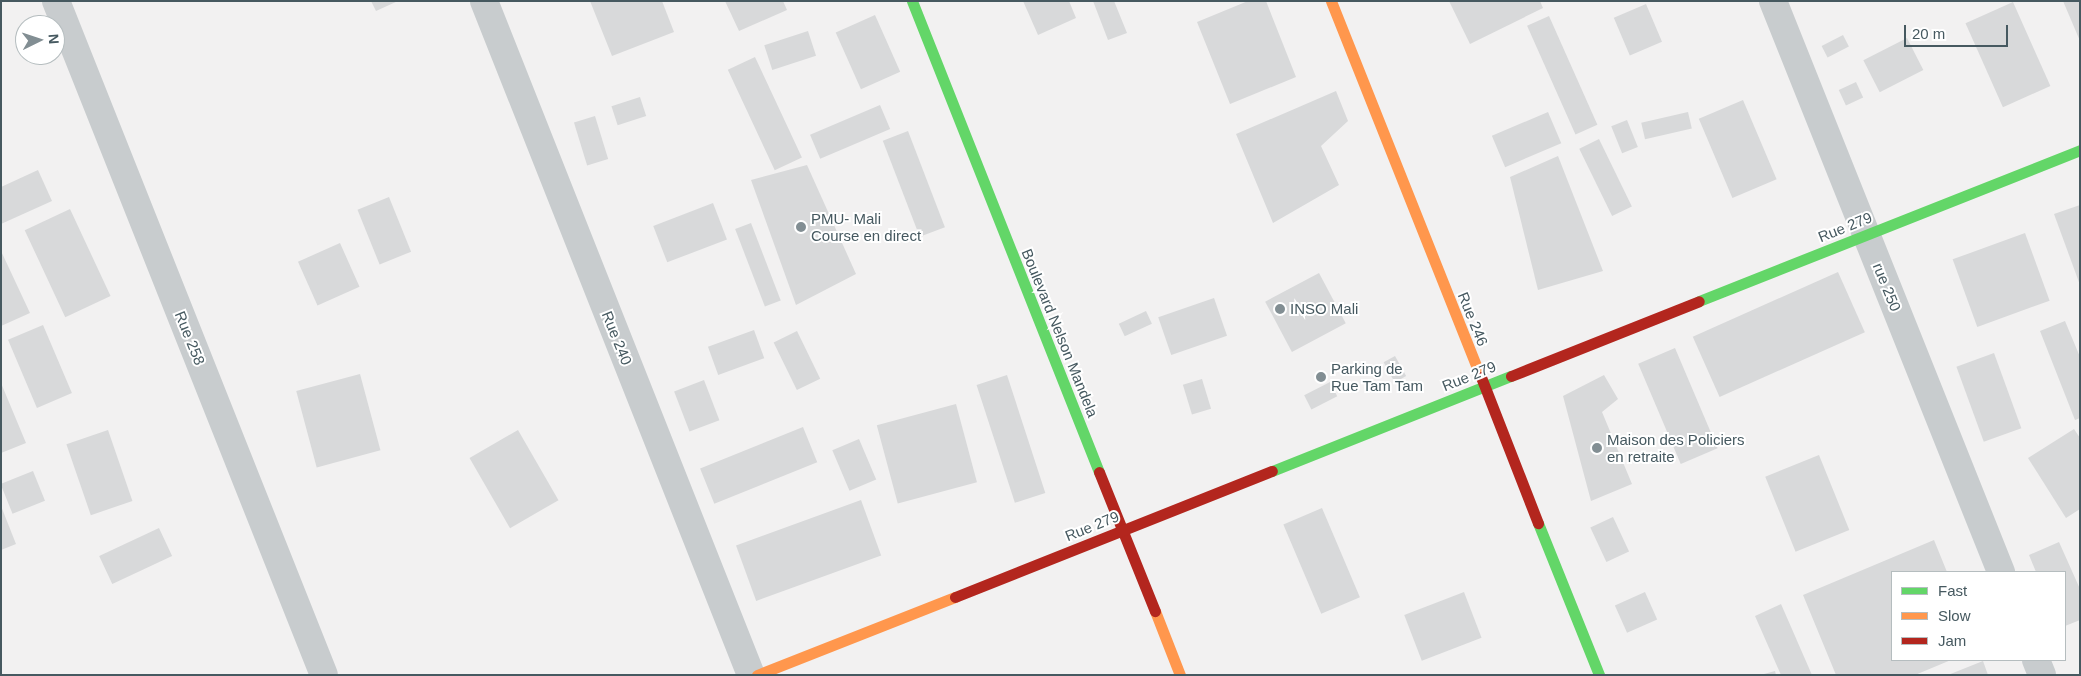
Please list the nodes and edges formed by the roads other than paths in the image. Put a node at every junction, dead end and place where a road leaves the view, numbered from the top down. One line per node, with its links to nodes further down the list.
1 (56, 1): 12 (street, Rue 258)
2 (484, 1): 13 (street, Rue 240)
3 (912, 1): 9 (street, Boulevard Nelson Mandela)
4 (1331, 1): 8 (street, Rue 246)
5 (1773, 1): 7 (street, rue 250)
6 (2080, 150): 7 (street, Rue 279)
7 (1866, 235): 8 (street, Rue 279); 10 (street, rue 250)
8 (1484, 386): 9 (street, Rue 279); 16 (street, Rue 246)
9 (1122, 530): 14 (street, Rue 279); 15 (street, Boulevard Nelson Mandela)
10 (2001, 571)
11 (2036, 661): 17 (street)
12 (324, 675)
13 (751, 675)
14 (757, 675)
15 (1180, 675)
16 (1600, 675)
17 (2042, 675)

